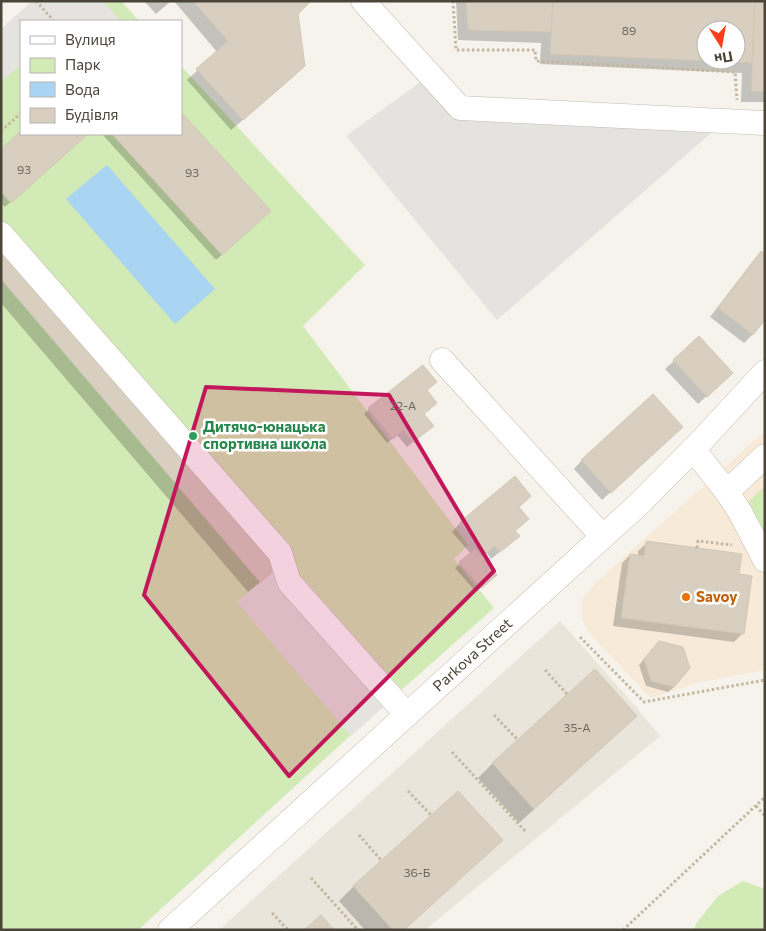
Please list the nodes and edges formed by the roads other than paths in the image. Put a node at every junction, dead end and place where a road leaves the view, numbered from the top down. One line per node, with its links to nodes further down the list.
1 (363, 1): 2 (street)
2 (765, 123)
3 (1, 234): 11 (street)
4 (442, 360): 9 (street)
5 (765, 372): 6 (street, Parkova Street)
6 (693, 449): 8 (street); 9 (street, Parkova Street)
7 (765, 456): 8 (street)
8 (727, 492): 10 (street)
9 (603, 537): 11 (street, Parkova Street)
10 (765, 560)
11 (407, 715): 12 (street, Parkova Street)
12 (170, 930)

